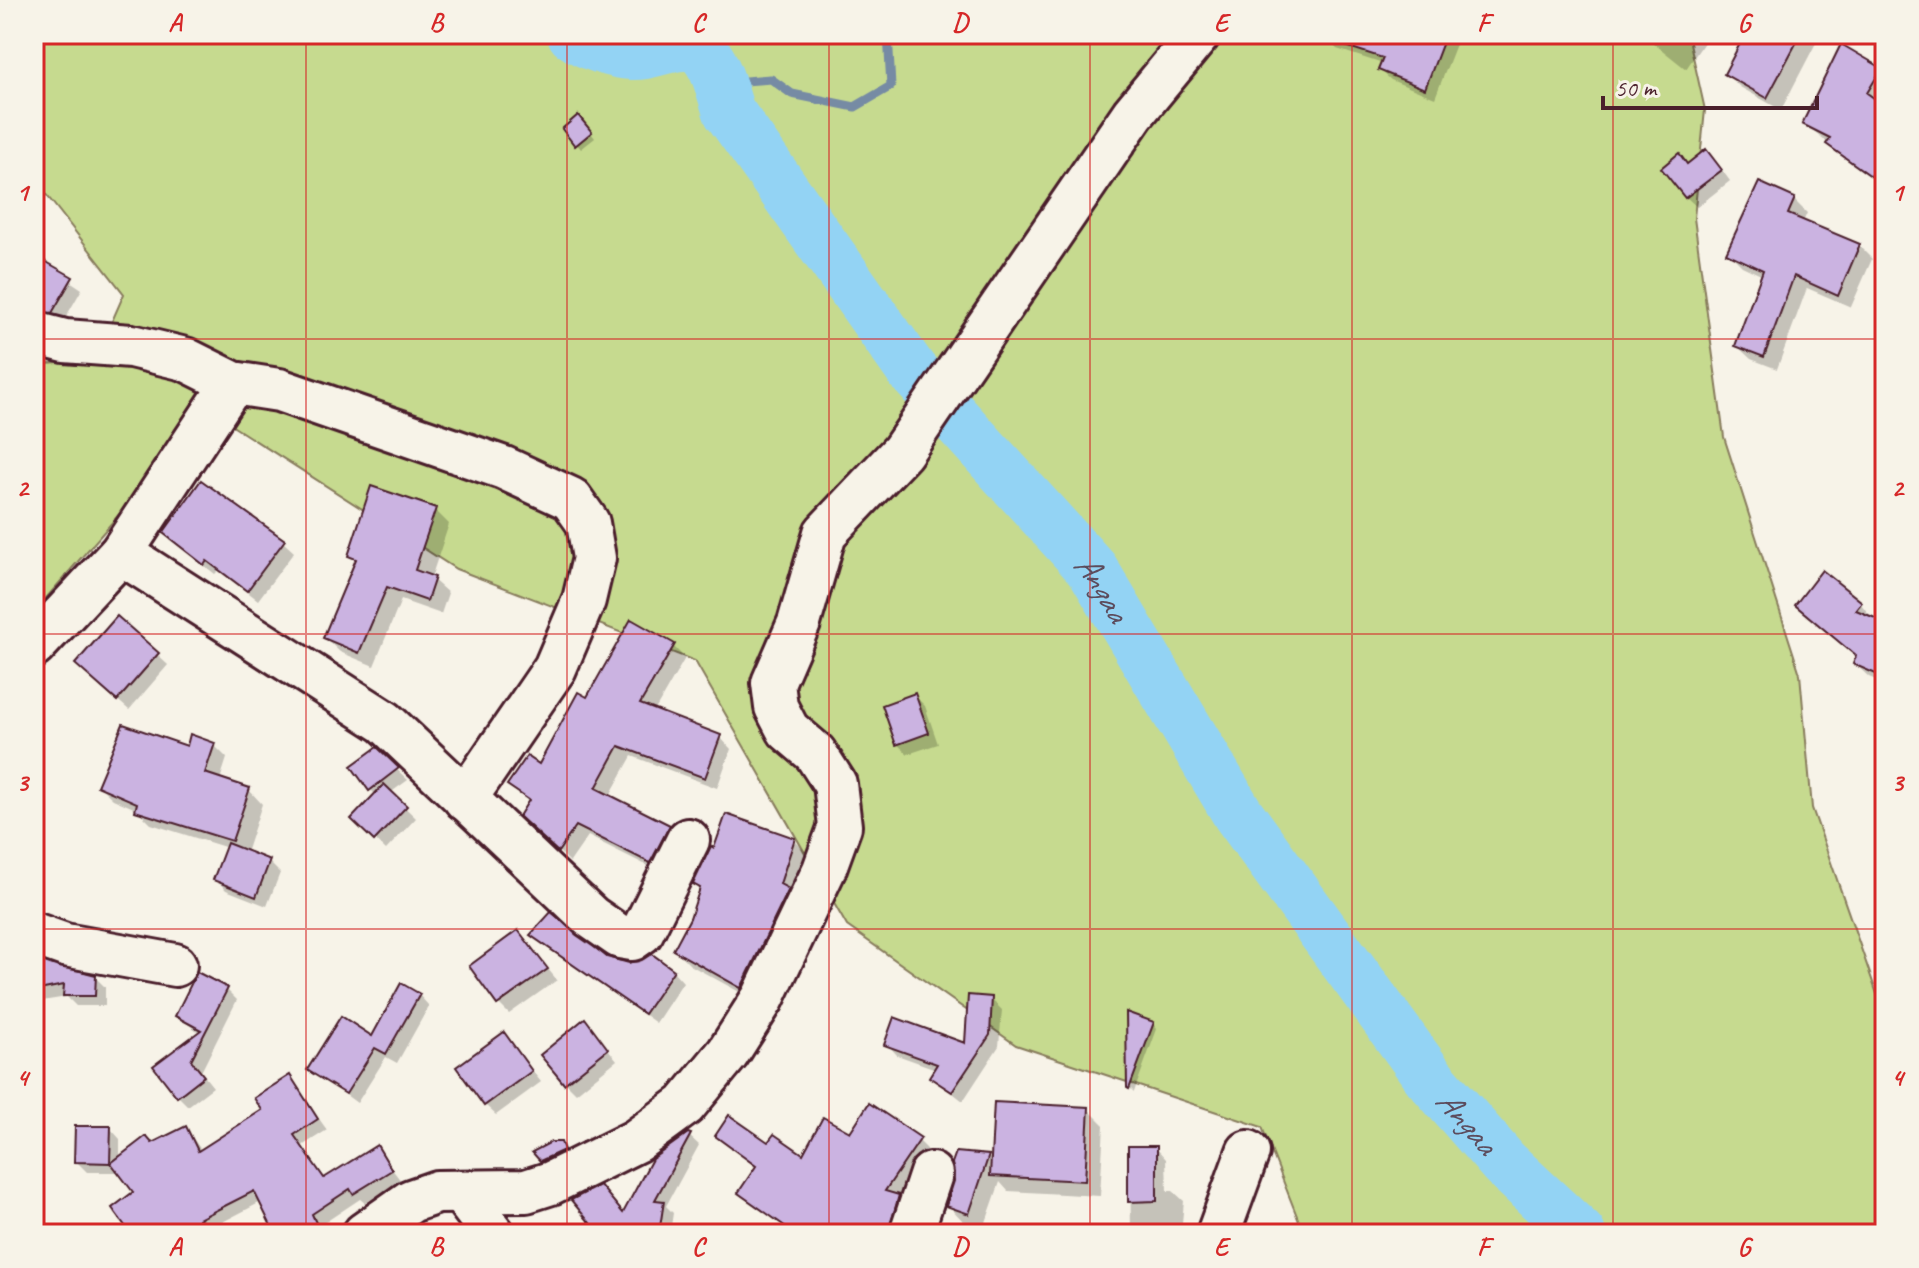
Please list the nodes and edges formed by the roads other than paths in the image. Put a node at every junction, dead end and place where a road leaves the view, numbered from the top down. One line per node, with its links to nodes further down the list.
1 (1199, 34): 12 (street)
2 (34, 333): 3 (street)
3 (233, 383): 4 (street); 6 (street)
4 (121, 553): 5 (street); 6 (street)
5 (34, 646)
6 (465, 799): 7 (street)
7 (688, 840)
8 (34, 934): 9 (street)
9 (175, 965)
10 (1248, 1152): 16 (street)
11 (931, 1174): 15 (street)
12 (462, 1193): 13 (street); 14 (street)
13 (364, 1234)
14 (493, 1234)
15 (911, 1234)
16 (1218, 1234)

